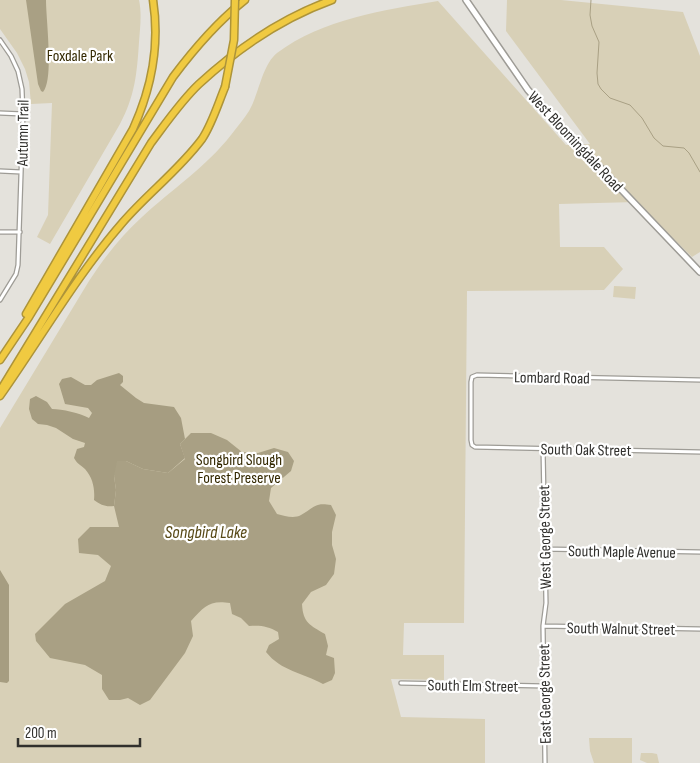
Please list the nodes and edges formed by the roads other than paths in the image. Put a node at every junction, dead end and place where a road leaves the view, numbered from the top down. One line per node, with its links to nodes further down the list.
1 (153, 0): 15 (highway)
2 (235, 0): 19 (highway, bridge)
3 (245, 0): 15 (highway)
4 (332, 0): 18 (highway)
5 (466, 0): 13 (street, West Bloomingdale Road)
6 (0, 40): 8 (street, Autumn Trail)
7 (0, 113): 8 (street)
8 (23, 114): 10 (street, Autumn Trail)
9 (0, 171): 10 (street)
10 (21, 172): 12 (street, Autumn Trail)
11 (0, 232): 12 (street)
12 (20, 232): 14 (street, Autumn Trail)
13 (700, 272)
14 (0, 300)
15 (13, 339): 16 (highway)
16 (0, 360)
17 (700, 380): 20 (street, Lombard Road)
18 (0, 390)
19 (0, 396)
20 (472, 445): 21 (street, South Oak Street)
21 (543, 448): 22 (street, South Oak Street); 23 (street, West George Street)
22 (700, 452)
23 (544, 549): 24 (street, South Maple Avenue); 25 (street, West George Street)
24 (700, 552)
25 (543, 626): 26 (street, South Walnut Street); 28 (street, East George Street)
26 (700, 629)
27 (401, 683): 28 (street, South Elm Street)
28 (544, 686): 29 (street, East George Street)
29 (546, 763)

